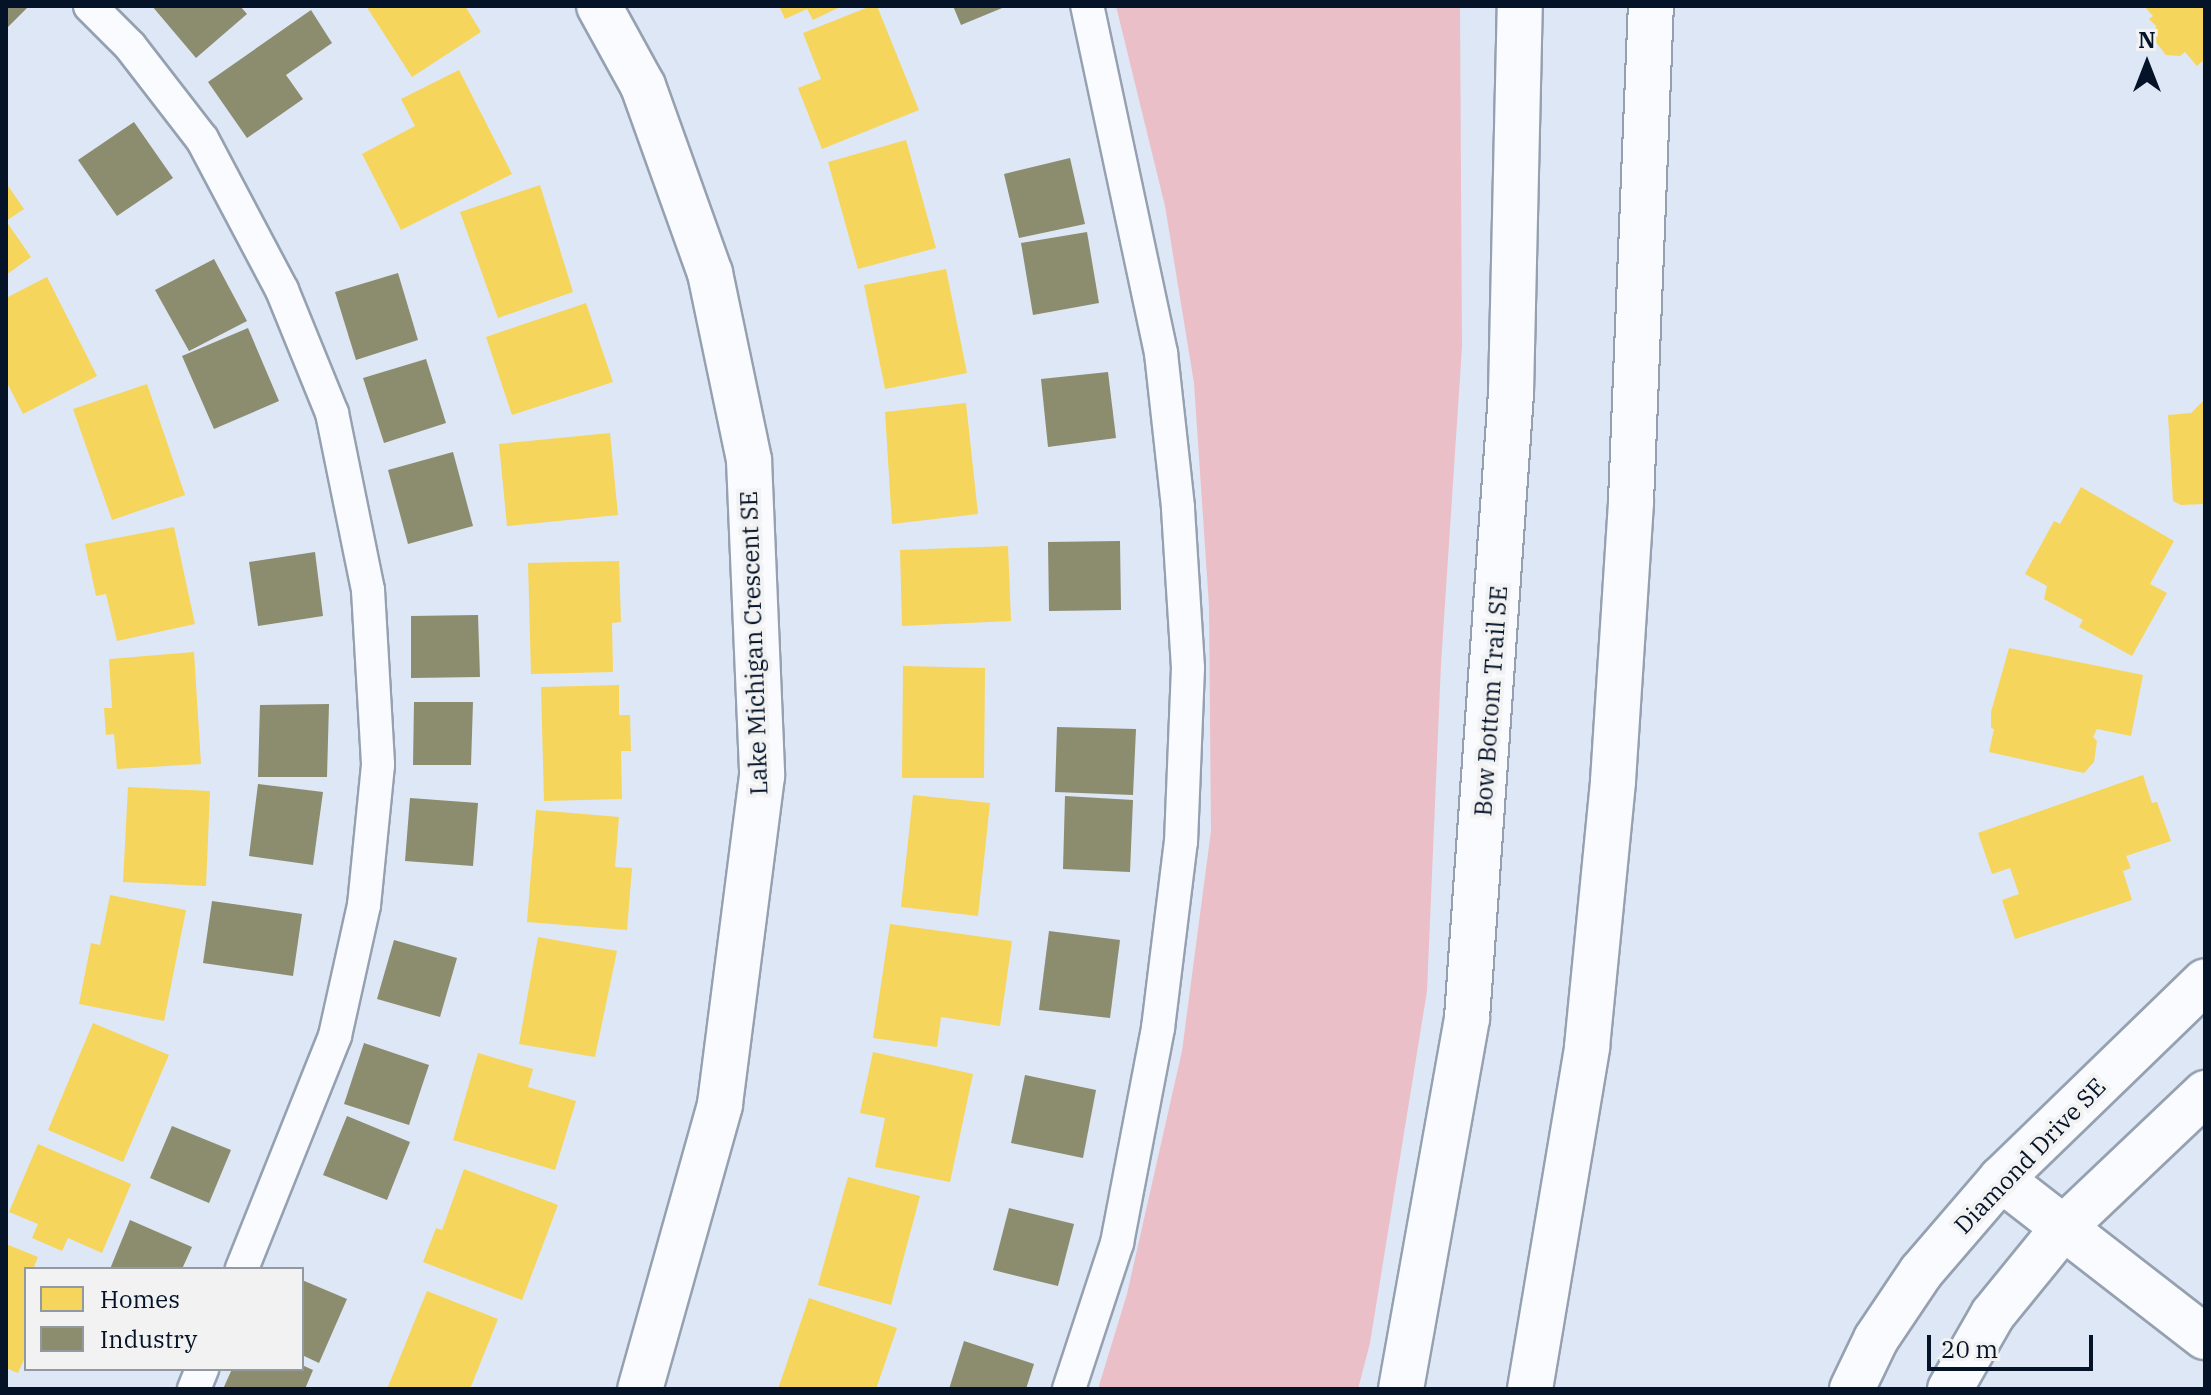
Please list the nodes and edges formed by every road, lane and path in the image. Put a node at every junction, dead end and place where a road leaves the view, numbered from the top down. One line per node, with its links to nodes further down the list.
1 (90, 6): 10 (lane)
2 (599, 6): 12 (main road, Lake Michigan Crescent SE)
3 (1087, 6): 13 (lane)
4 (1520, 6): 14 (main road, Bow Bottom Trail SE)
5 (1651, 6): 15 (main road)
6 (2205, 981): 8 (main road, Diamond Drive SE)
7 (2205, 1093): 9 (main road)
8 (2001, 1179): 9 (main road); 16 (main road, Diamond Drive SE)
9 (2064, 1227): 11 (main road); 17 (main road)
10 (243, 1267)
11 (2205, 1337)
12 (640, 1389)
13 (1069, 1389)
14 (1401, 1389)
15 (1530, 1389)
16 (1852, 1389)
17 (1950, 1389)

